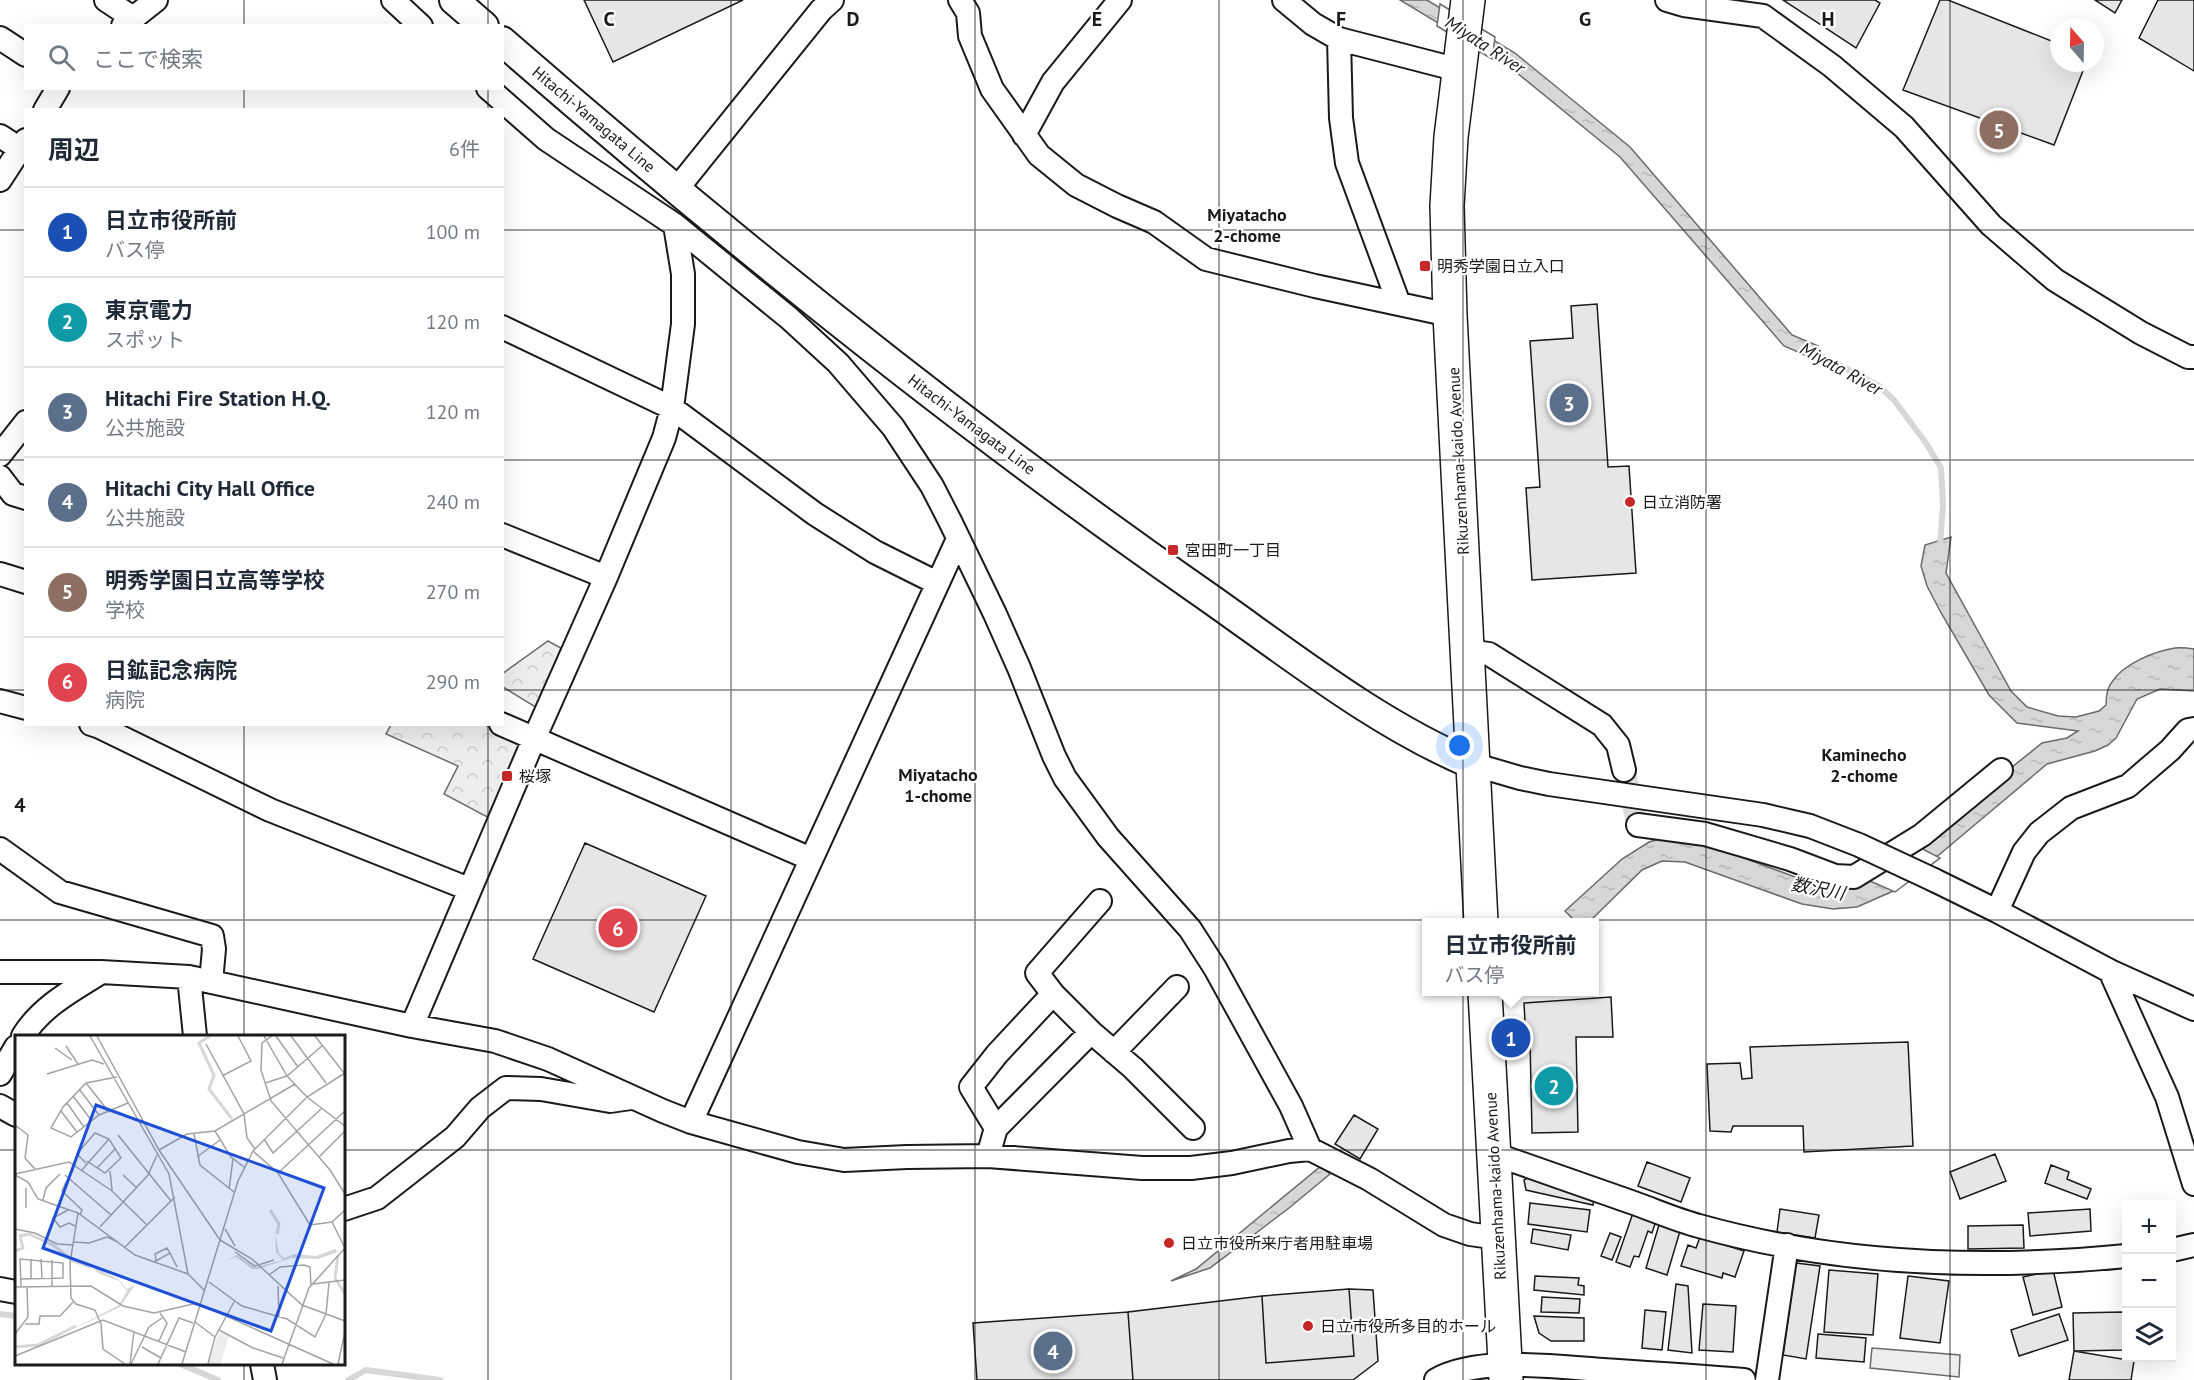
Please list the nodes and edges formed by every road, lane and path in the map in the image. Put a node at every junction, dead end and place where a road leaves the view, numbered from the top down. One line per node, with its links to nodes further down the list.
1 (106, 0): 12 (street)
2 (156, 0): 12 (street)
3 (393, 0): 13 (street)
4 (454, 0): 14 (main road)
5 (832, 0): 27 (street)
6 (960, 0): 23 (street)
7 (1119, 0): 23 (street)
8 (1284, 0): 16 (street)
9 (1667, 0): 11 (street)
10 (1468, 3): 19 (highway, Rikuzenhama-kaido Avenue)
11 (1766, 8): 32 (street)
12 (128, 22)
13 (419, 24)
14 (482, 24)
15 (0, 38): 18 (street)
16 (1339, 39): 19 (street); 29 (street)
17 (504, 43): 27 (main road, Hitachi-Yamagata Line)
18 (24, 54)
19 (1460, 64): 30 (highway, Rikuzenhama-kaido Avenue)
20 (57, 90): 22 (street)
21 (490, 90): 28 (street)
22 (46, 108)
23 (1024, 135): 29 (street)
24 (0, 136): 25 (street)
25 (23, 145): 26 (street)
26 (0, 180)
27 (676, 190): 51 (main road, Hitachi-Yamagata Line)
28 (675, 225): 33 (street); 39 (street)
29 (1399, 304): 30 (street)
30 (1450, 315): 44 (highway, Rikuzenhama-kaido Avenue)
31 (504, 328): 33 (street)
32 (2194, 357)
33 (672, 408): 41 (street); 43 (street)
34 (24, 424): 35 (street)
35 (0, 454)
36 (0, 477): 37 (street)
37 (24, 497)
38 (504, 536): 41 (street)
39 (958, 539): 43 (street); 82 (street)
40 (0, 574): 42 (street)
41 (606, 578): 50 (street)
42 (24, 581)
43 (937, 583): 56 (street)
44 (1468, 651): 51 (highway, Rikuzenhama-kaido Avenue); 52 (street)
45 (0, 701): 46 (street)
46 (24, 707)
47 (504, 725): 50 (street)
48 (97, 726): 57 (street)
49 (2194, 729): 59 (street)
50 (534, 739): 56 (street); 57 (street)
51 (1472, 764): 59 (street, bridge); 60 (highway, Rikuzenhama-kaido Avenue)
52 (1624, 770)
53 (2001, 770): 54 (street)
54 (1638, 825)
55 (0, 849): 64 (street)
56 (811, 860): 79 (street)
57 (469, 889): 69 (street)
58 (1100, 901): 66 (street)
59 (1997, 911): 61 (street)
60 (1481, 918)
61 (2109, 971): 68 (street); 85 (street)
62 (0, 972): 63 (street)
63 (101, 972): 64 (street); 71 (street)
64 (200, 979): 69 (street); 72 (street)
65 (1177, 987): 74 (street)
66 (1053, 994): 70 (street); 80 (street)
67 (1485, 996): 83 (highway, Rikuzenhama-kaido Avenue)
68 (2194, 1009)
69 (412, 1026): 76 (street)
70 (1091, 1032): 74 (street); 80 (street)
71 (24, 1035)
72 (195, 1035)
73 (15, 1049): 75 (street)
74 (1114, 1052): 81 (street)
75 (0, 1074)
76 (635, 1098): 79 (street); 86 (street)
77 (0, 1106): 78 (street)
78 (15, 1114)
79 (691, 1122): 84 (street)
80 (996, 1128): 84 (street)
81 (1193, 1128)
82 (1310, 1149): 84 (street); 87 (street)
83 (1494, 1155): 87 (highway, Rikuzenhama-kaido Avenue); 88 (street)
84 (988, 1156)
85 (2194, 1184)
86 (345, 1209)
87 (1498, 1238): 94 (highway, Rikuzenhama-kaido Avenue)
88 (1787, 1245): 91 (street); 97 (street)
89 (2194, 1245): 90 (street)
90 (2176, 1249)
91 (2122, 1257)
92 (0, 1289): 93 (street)
93 (15, 1292)
94 (1506, 1373): 95 (street); 96 (street)
95 (1436, 1380)
96 (1744, 1380)
97 (1767, 1380)

